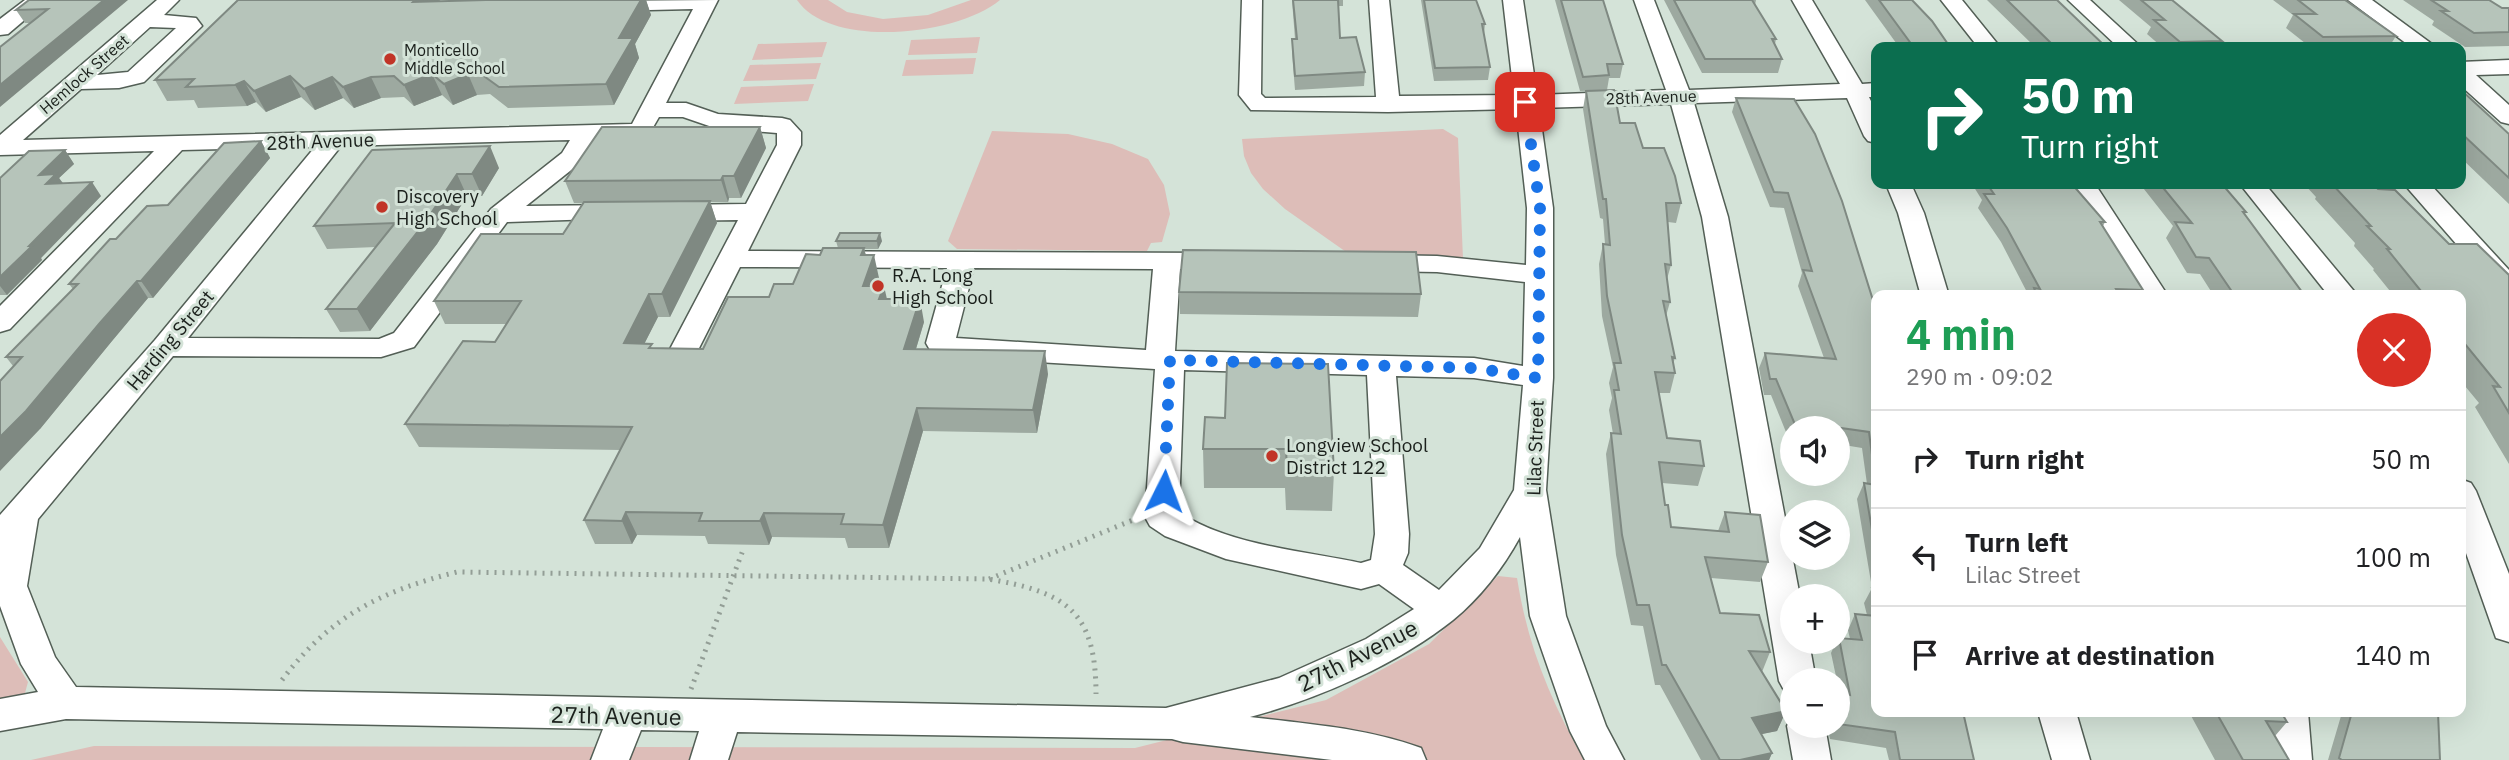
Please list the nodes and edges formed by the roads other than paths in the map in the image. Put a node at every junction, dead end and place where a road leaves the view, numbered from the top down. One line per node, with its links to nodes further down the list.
1 (38, 0): 15 (street)
2 (169, 0): 14 (street, Hemlock Street)
3 (1252, 0): 26 (street, 28th Avenue)
4 (1378, 0): 26 (street)
5 (1513, 0): 25 (street, Lilac Street)
6 (1644, 0): 24 (street)
7 (1802, 0): 23 (street)
8 (1951, 0): 16 (street)
9 (2078, 0): 17 (street)
10 (2358, 0): 18 (street)
11 (707, 1): 12 (street); 29 (street)
12 (666, 2): 13 (street)
13 (587, 5)
14 (144, 22): 22 (street, Hemlock Street); 22 (street)
15 (0, 29)
16 (1985, 42)
17 (2124, 42)
18 (2418, 42)
19 (2509, 67): 20 (street)
20 (2466, 71)
21 (2466, 77): 28 (street)
22 (75, 82): 33 (street, Hemlock Street)
23 (1866, 90): 24 (street, 28th Avenue); 27 (street)
24 (1680, 96): 25 (street, 28th Avenue); 62 (street)
25 (1525, 102): 26 (street, 28th Avenue); 45 (street, Lilac Street)
26 (1388, 105)
27 (1871, 113)
28 (2509, 117)
29 (645, 120): 30 (street, 28th Avenue); 38 (street, 28th Avenue)
30 (587, 132): 31 (street, 28th Avenue); 39 (street)
31 (333, 141): 32 (street, 28th Avenue); 51 (street, Harding Street)
32 (175, 144): 33 (street, 28th Avenue); 50 (street)
33 (0, 148)
34 (1900, 189): 47 (street)
35 (2086, 189): 48 (street)
36 (2256, 189): 49 (street)
37 (2421, 189): 46 (street)
38 (753, 212): 39 (street); 40 (street)
39 (500, 214): 51 (street)
40 (731, 259): 41 (street); 52 (street)
41 (962, 261): 42 (street); 53 (street)
42 (1167, 261): 43 (street); 53 (street)
43 (1248, 262)
44 (1356, 263): 45 (street)
45 (1539, 275): 55 (street, Lilac Street)
46 (2509, 287)
47 (1933, 290)
48 (2150, 290)
49 (2339, 290)
50 (0, 323)
51 (165, 347): 58 (street, Harding Street)
52 (684, 351)
53 (1165, 360): 54 (street); 59 (street)
54 (1381, 368): 55 (street); 59 (street)
55 (1538, 378): 56 (street, Lilac Street)
56 (1530, 490): 60 (street, 27th Avenue); 74 (street, Lilac Street)
57 (2466, 507): 61 (street)
58 (11, 524): 63 (street)
59 (1384, 569): 60 (street)
60 (1441, 610): 69 (street, 27th Avenue)
61 (2509, 628)
62 (1796, 668)
63 (66, 703): 64 (street, 27th Avenue); 65 (street, 27th Avenue)
64 (0, 715)
65 (628, 715): 66 (street, 27th Avenue); 71 (street)
66 (723, 716): 69 (street, 27th Avenue); 72 (street)
67 (2058, 717): 76 (street)
68 (2289, 717): 77 (street)
69 (1166, 724): 73 (street, 27th Avenue)
70 (1808, 738): 75 (street)
71 (610, 760)
72 (709, 760)
73 (1407, 760)
74 (1605, 760)
75 (1812, 760)
76 (2071, 760)
77 (2293, 760)

